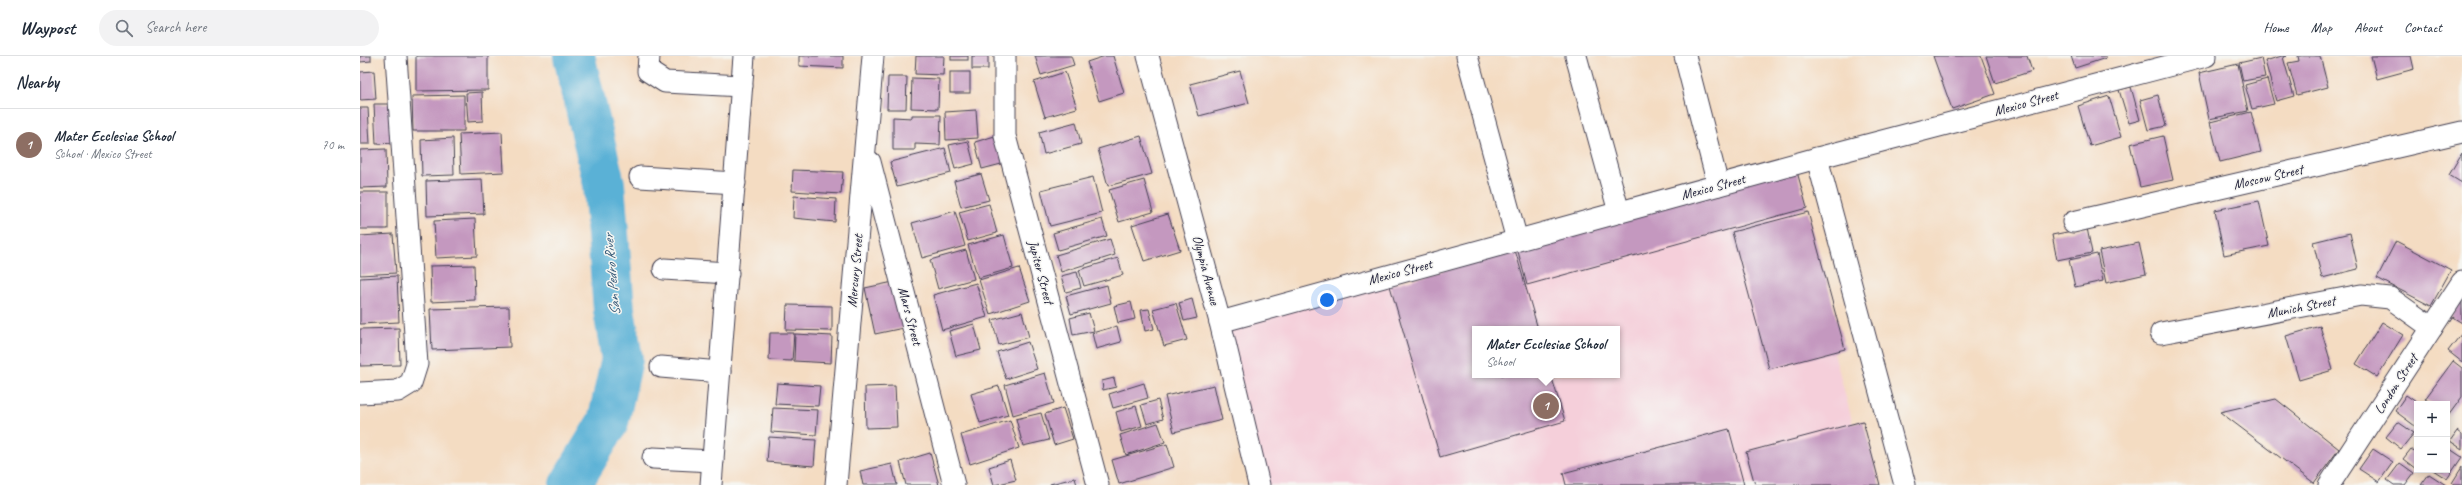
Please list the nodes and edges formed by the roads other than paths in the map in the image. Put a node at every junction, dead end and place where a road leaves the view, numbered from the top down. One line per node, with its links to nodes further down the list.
1 (396, 56): 29 (street)
2 (649, 56): 11 (street)
3 (744, 56): 11 (street)
4 (873, 56): 13 (street, Mercury Street)
5 (1005, 56): 35 (street, Jupiter Street)
6 (1148, 56): 24 (street, Olympia Avenue)
7 (1467, 56): 20 (street)
8 (1576, 56): 18 (street)
9 (1685, 56): 17 (street)
10 (2206, 56): 14 (street, Mexico Street)
11 (742, 86): 16 (street)
12 (2462, 132): 19 (street, Moscow Street)
13 (866, 147): 33 (street, Mercury Street); 34 (street, Mars Street)
14 (1817, 158): 17 (street, Mexico Street); 37 (street)
15 (640, 177): 16 (street)
16 (735, 183): 22 (street)
17 (1718, 185): 18 (street, Mexico Street)
18 (1619, 212): 20 (street, Mexico Street)
19 (2073, 222)
20 (1517, 240): 24 (street, Mexico Street)
21 (664, 269): 22 (street)
22 (728, 273): 28 (street)
23 (2462, 282): 25 (street, London Street)
24 (1220, 322): 36 (street, Olympia Avenue)
25 (2432, 328): 26 (street, Munich Street); 38 (street, London Street)
26 (2161, 333)
27 (660, 367): 28 (street)
28 (720, 372): 31 (street)
29 (360, 393)
30 (653, 458): 31 (street)
31 (713, 461): 32 (street)
32 (711, 485)
33 (836, 485)
34 (954, 485)
35 (1098, 485)
36 (1259, 485)
37 (1905, 485)
38 (2329, 485)

